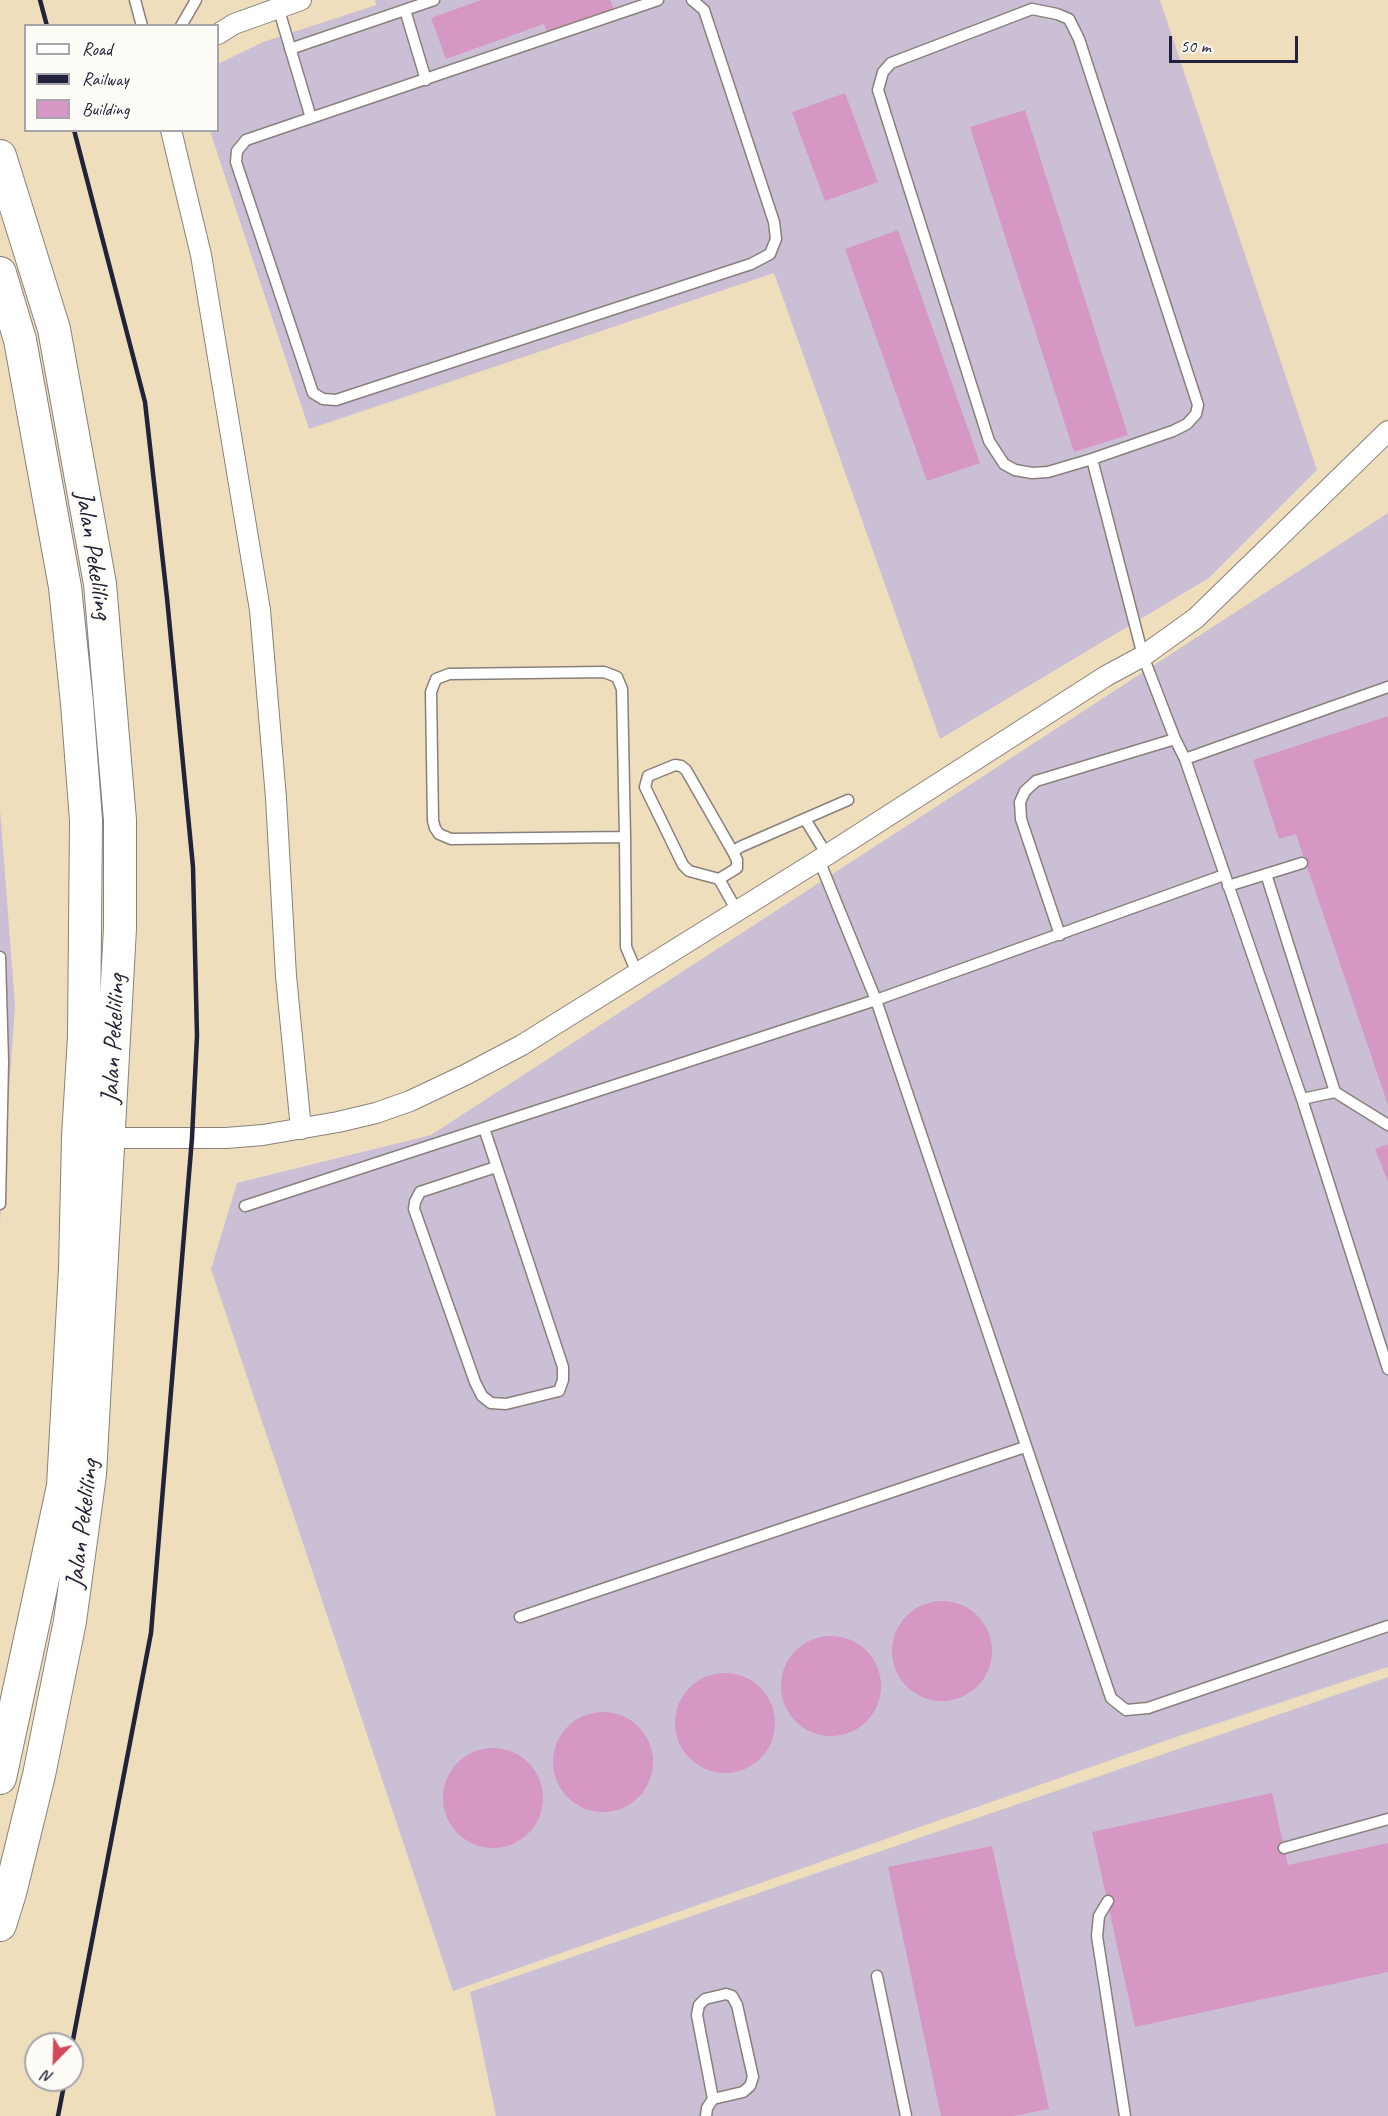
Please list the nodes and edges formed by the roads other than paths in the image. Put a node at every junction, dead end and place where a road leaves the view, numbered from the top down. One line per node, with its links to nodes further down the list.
1 (135, 0): 10 (lane)
2 (196, 0): 11 (lane)
3 (301, 0): 8 (street)
4 (434, 0): 9 (lane)
5 (658, 0): 7 (lane)
6 (692, 0): 15 (lane)
7 (626, 5): 14 (lane)
8 (278, 8): 12 (street); 13 (lane)
9 (405, 10): 13 (lane); 14 (lane)
10 (141, 24)
11 (182, 24)
12 (219, 33)
13 (290, 49): 15 (lane)
14 (426, 80): 15 (lane)
15 (311, 118)
16 (171, 132): 44 (street)
17 (0, 156): 45 (main road, Jalan Pekeliling)
18 (0, 273): 45 (main road, Jalan Pekeliling)
19 (1388, 431): 21 (street)
20 (1092, 459): 20 (lane); 21 (lane)
21 (1143, 656): 23 (lane); 29 (street)
22 (1388, 687): 24 (lane)
23 (1175, 739): 24 (lane); 35 (lane)
24 (1185, 759): 33 (lane)
25 (848, 800): 26 (lane)
26 (805, 819): 28 (lane); 29 (lane)
27 (625, 837): 27 (lane); 37 (lane)
28 (733, 852): 32 (lane); 32 (lane)
29 (823, 858): 34 (street); 38 (lane)
30 (1302, 863): 31 (lane)
31 (1266, 874): 33 (lane); 40 (lane)
32 (719, 879): 34 (lane)
33 (1226, 880): 35 (lane); 41 (lane)
34 (737, 911): 37 (street)
35 (1060, 935): 38 (lane)
36 (0, 957): 39 (lane)
37 (637, 973): 44 (street)
38 (876, 1000): 43 (lane); 50 (lane)
39 (1, 1010): 47 (lane)
40 (1335, 1092): 41 (lane); 42 (lane)
41 (1302, 1099): 49 (lane)
42 (1388, 1125)
43 (484, 1128): 46 (lane); 48 (lane)
44 (301, 1130): 45 (street)
45 (93, 1138): 53 (main road, Jalan Pekeliling); 57 (main road, Jalan Pekeliling)
46 (496, 1167): 46 (lane)
47 (0, 1201)
48 (245, 1206)
49 (1388, 1369)
50 (1025, 1447): 51 (lane); 52 (lane)
51 (520, 1617)
52 (1388, 1626)
53 (0, 1778)
54 (1388, 1819): 55 (lane)
55 (1284, 1848)
56 (1108, 1901): 62 (lane)
57 (0, 1925)
58 (877, 1976): 61 (lane)
59 (714, 2099): 59 (lane); 60 (lane)
60 (706, 2116)
61 (906, 2116)
62 (1125, 2116)

